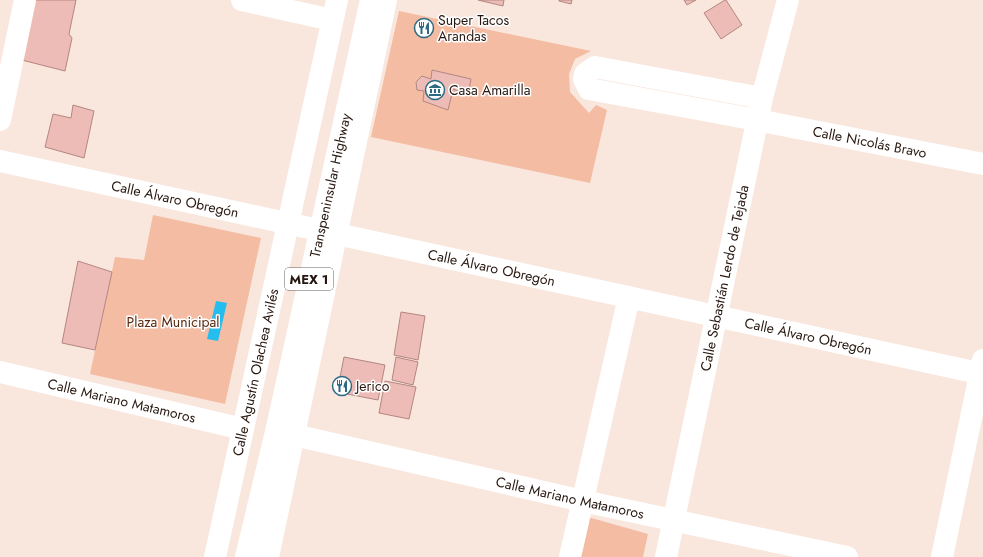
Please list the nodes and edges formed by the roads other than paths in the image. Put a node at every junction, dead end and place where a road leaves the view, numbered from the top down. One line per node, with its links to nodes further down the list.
1 (25, 0): 10 (main road)
2 (242, 0): 6 (main road)
3 (371, 0): 15 (main road, Transpeninsular Highway / MEX 1)
4 (386, 0): 15 (main road)
5 (788, 0): 9 (main road, Calle Sebastián Lerdo de Tejada)
6 (334, 10): 14 (main road, Calle Agustín Olachea Avilés)
7 (644, 76): 8 (main road); 8 (main road, Calle Nicolás Bravo); 9 (main road)
8 (640, 98): 11 (main road, Calle Nicolás Bravo)
9 (762, 98): 11 (main road, Calle Sebastián Lerdo de Tejada)
10 (0, 120)
11 (757, 120): 13 (main road, Calle Nicolás Bravo); 17 (main road, Calle Sebastián Lerdo de Tejada)
12 (0, 161): 14 (main road, Calle Álvaro Obregón)
13 (983, 164)
14 (288, 223): 15 (main road, Calle Álvaro Obregón); 20 (main road, Calle Agustín Olachea Avilés)
15 (328, 232): 16 (main road, Calle Álvaro Obregón); 21 (main road); 25 (main road, Transpeninsular Highway / MEX 1)
16 (629, 297): 17 (main road, Calle Álvaro Obregón); 22 (main road)
17 (716, 316): 18 (main road, Calle Álvaro Obregón); 23 (main road, Calle Sebastián Lerdo de Tejada)
18 (982, 369): 30 (main road)
19 (0, 372): 20 (main road, Calle Mariano Matamoros)
20 (243, 429): 24 (main road, Calle Agustín Olachea Avilés)
21 (294, 435): 22 (main road, Calle Mariano Matamoros); 26 (main road)
22 (583, 501): 23 (main road, Calle Mariano Matamoros); 27 (main road)
23 (674, 520): 28 (main road, Calle Sebastián Lerdo de Tejada); 29 (main road, Calle Mariano Matamoros)
24 (215, 557)
25 (246, 557)
26 (268, 557)
27 (570, 557)
28 (666, 557)
29 (847, 557)
30 (942, 557)

